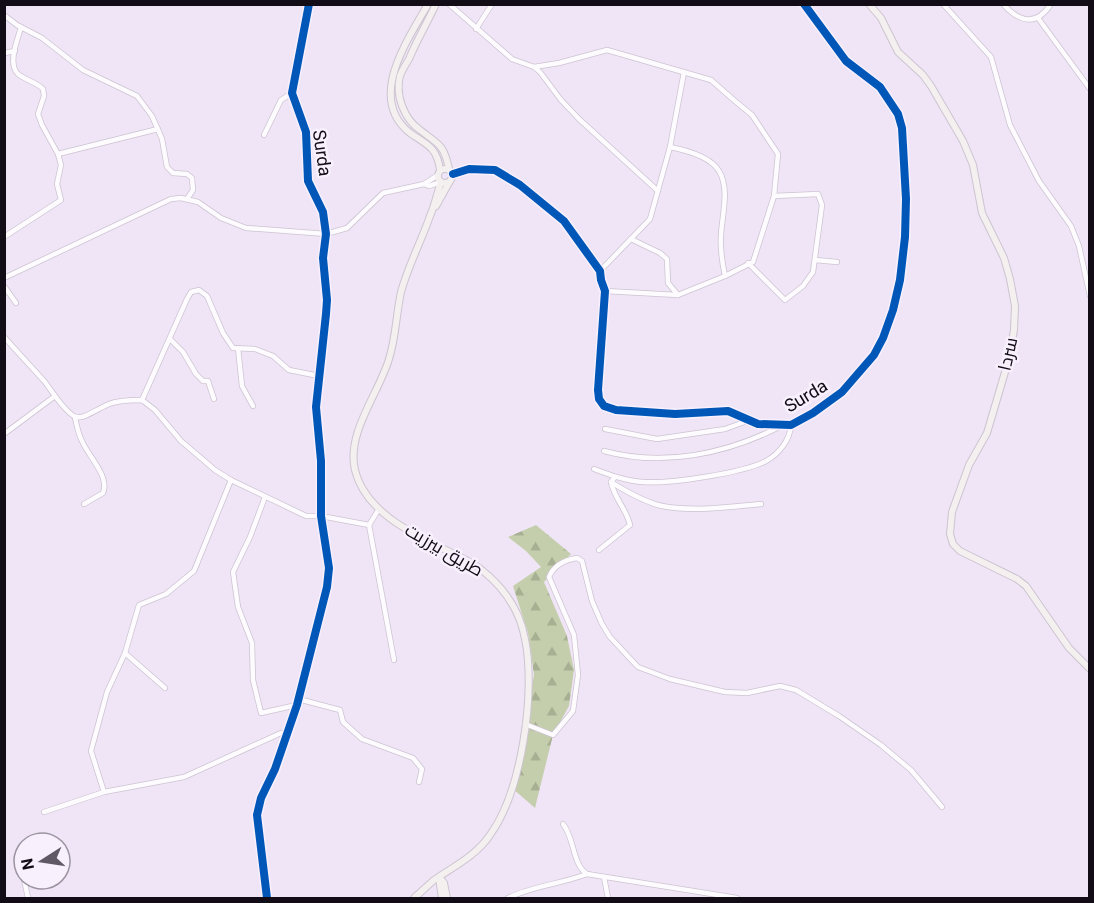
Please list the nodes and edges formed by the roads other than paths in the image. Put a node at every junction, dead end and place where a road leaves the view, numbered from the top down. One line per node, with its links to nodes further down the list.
1 (309, 4): 20 (street)
2 (428, 4): 26 (main road)
3 (436, 4): 25 (main road)
4 (449, 4): 14 (street)
5 (492, 4): 14 (street)
6 (804, 4): 57 (street, Surda)
7 (868, 4): 75 (main road, سردا)
8 (943, 4): 45 (street)
9 (1003, 4): 12 (street)
10 (1051, 4): 12 (street)
11 (4, 15): 13 (street)
12 (1038, 18): 19 (street)
13 (21, 27): 15 (street); 21 (street)
14 (476, 29): 17 (street)
15 (15, 51): 16 (street); 24 (street)
16 (4, 53)
17 (534, 67): 18 (street); 28 (street)
18 (684, 72): 23 (street); 29 (street)
19 (1089, 88)
20 (292, 93): 22 (street); 33 (street, Surda)
21 (158, 129): 24 (street); 31 (street)
22 (264, 135)
23 (670, 147): 28 (street); 40 (street)
24 (58, 154): 34 (street)
25 (451, 175): 26 (main road); 26 (main road); 32 (main road); 39 (street, Surda)
26 (440, 176): 27 (street); 30 (main road)
27 (426, 185): 30 (street); 33 (street)
28 (658, 191): 35 (street)
29 (774, 196): 36 (street); 38 (street)
30 (436, 198): 32 (main road)
31 (187, 199): 33 (street); 41 (street)
32 (431, 215): 69 (main road, طريق بيرزيت)
33 (326, 234): 50 (street, Surda)
34 (4, 237)
35 (631, 239): 39 (street); 44 (street)
36 (815, 260): 37 (street); 38 (street)
37 (837, 262)
38 (748, 263): 40 (street)
39 (600, 272): 43 (street, Surda)
40 (725, 276): 44 (street)
41 (4, 278)
42 (4, 286): 46 (street)
43 (605, 291): 44 (street); 56 (street, Surda)
44 (678, 295)
45 (1089, 296)
46 (16, 303)
47 (4, 337): 51 (street)
48 (170, 339): 49 (street); 52 (street); 53 (street)
49 (238, 348): 50 (street); 54 (street)
50 (319, 376): 70 (street, Surda)
51 (55, 396): 55 (street); 60 (street)
52 (214, 399)
53 (142, 400): 55 (street); 64 (street)
54 (253, 406)
55 (75, 418): 67 (street)
56 (747, 421): 58 (street, Surda); 59 (street)
57 (790, 425): 58 (street, Surda); 63 (street)
58 (782, 426): 61 (street)
59 (605, 429)
60 (4, 434)
61 (604, 451)
62 (594, 469): 63 (street)
63 (615, 477): 65 (street)
64 (231, 480): 66 (street); 73 (street)
65 (611, 482): 68 (street); 72 (street)
66 (265, 497): 70 (street); 78 (street)
67 (84, 504)
68 (761, 504)
69 (380, 509): 71 (street); 79 (main road, طريق بيرزيت)
70 (321, 516): 71 (street); 77 (street, Surda)
71 (369, 525): 74 (street)
72 (599, 550)
73 (125, 652): 76 (street); 82 (street)
74 (394, 660)
75 (1089, 669)
76 (165, 688)
77 (298, 699): 78 (street, Surda); 81 (street)
78 (297, 705): 80 (street, Surda)
79 (525, 724): 83 (street); 87 (main road, طريق بيرزيت)
80 (287, 734): 82 (street); 89 (street, Surda)
81 (419, 782)
82 (104, 792): 84 (street)
83 (942, 807)
84 (44, 812)
85 (563, 824): 86 (street)
86 (587, 874): 88 (street); 93 (street)
87 (439, 877): 90 (main road, طريق بيرزيت); 91 (main road); 92 (main road)
88 (604, 877): 94 (street); 95 (street)
89 (267, 898)
90 (414, 898)
91 (442, 898)
92 (447, 898)
93 (508, 898)
94 (608, 898)
95 (736, 898)

